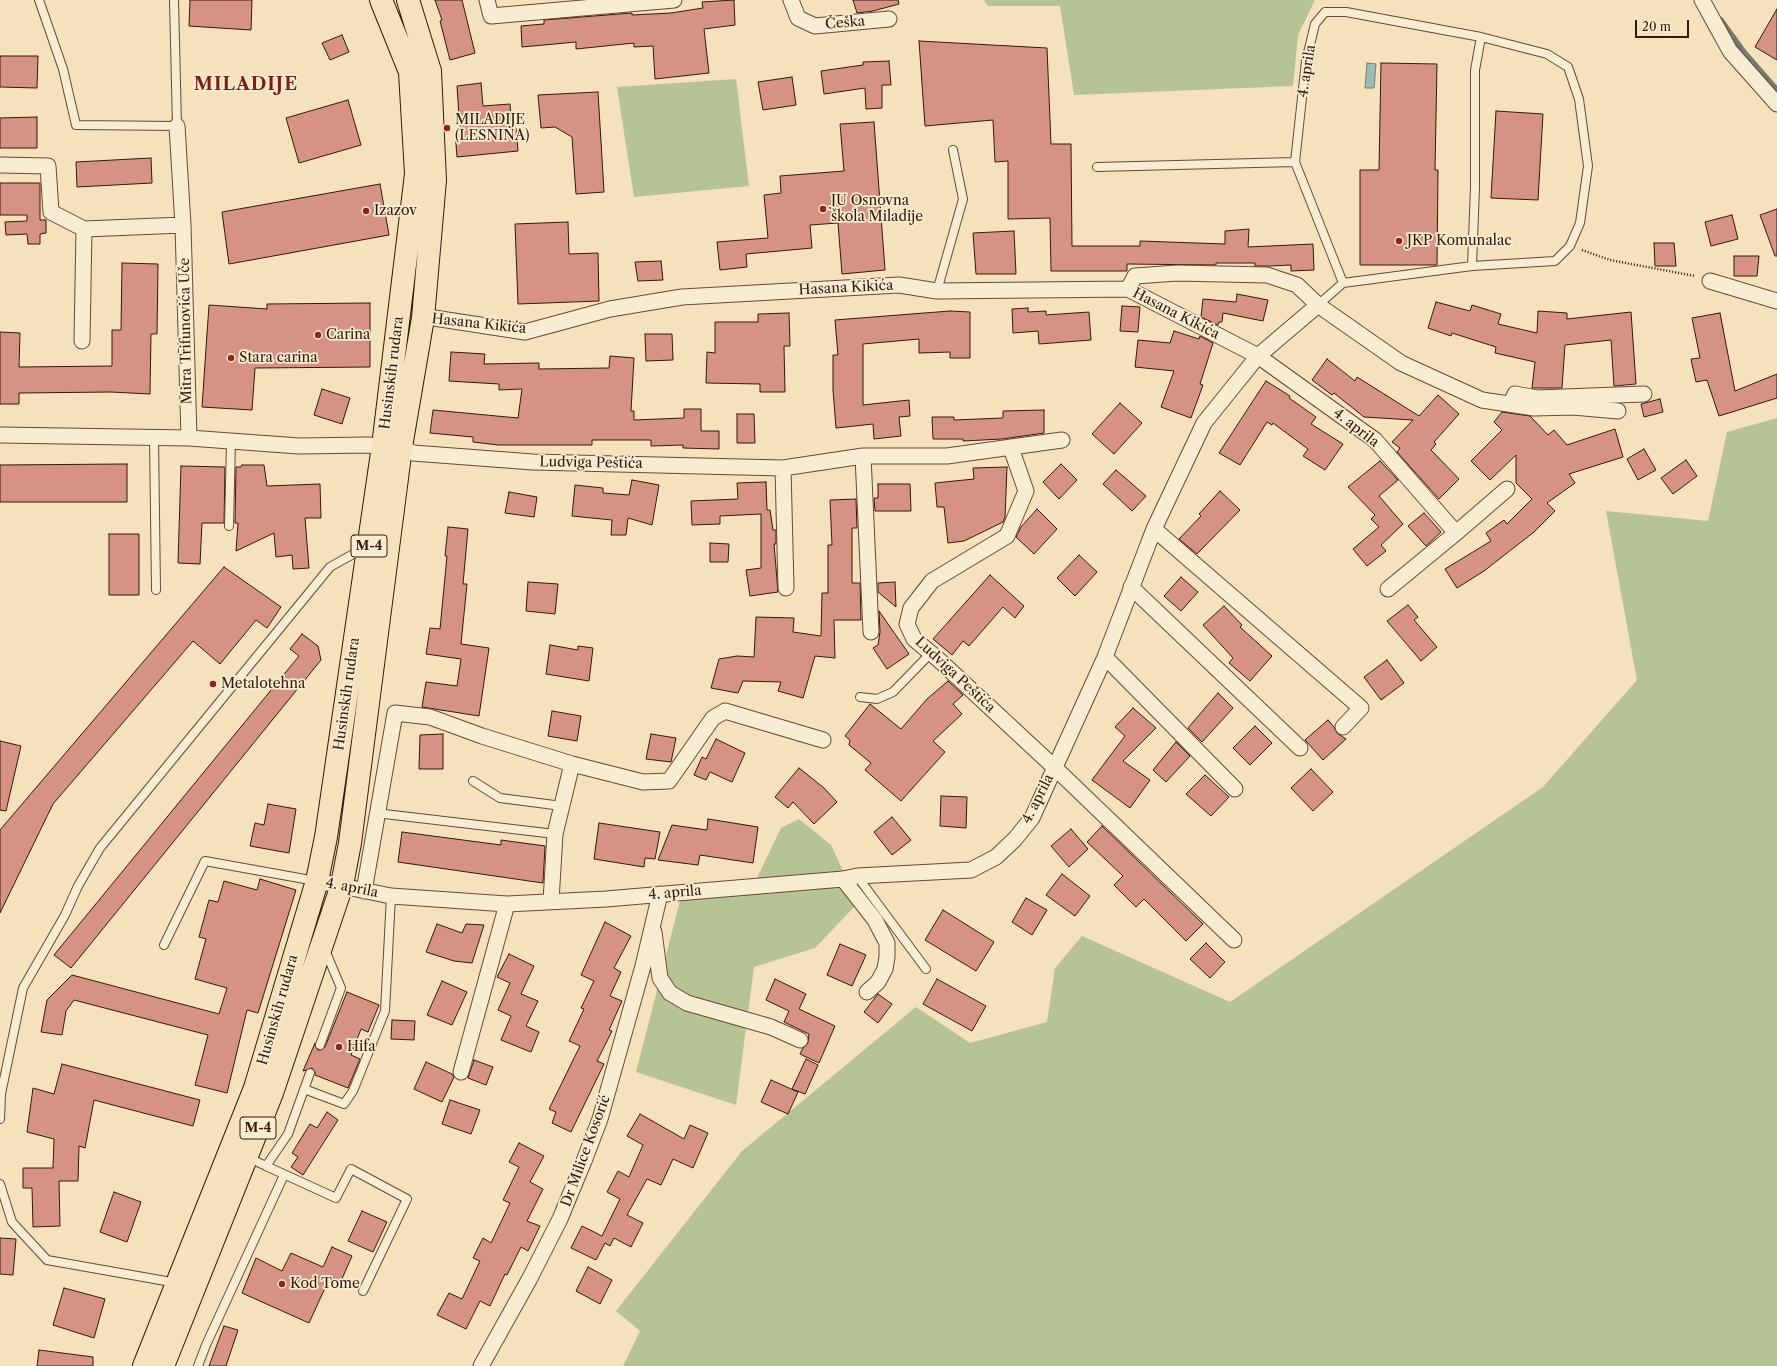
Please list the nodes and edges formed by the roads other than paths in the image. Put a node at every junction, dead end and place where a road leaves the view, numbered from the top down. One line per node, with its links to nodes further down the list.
1 (39, 0): 12 (lane)
2 (174, 0): 12 (lane)
3 (380, 0): 37 (main road, Husinskih rudara / M-4)
4 (408, 0): 26 (main road, Husinskih rudara / M-4)
5 (487, 0): 6 (street)
6 (674, 0)
7 (791, 0): 9 (street, Češka)
8 (1702, 0): 11 (street)
9 (888, 19)
10 (1481, 37): 14 (lane, 4. aprila); 19 (lane); 19 (lane)
11 (1777, 104)
12 (177, 126): 17 (street, Mitra Trifunovića Uče)
13 (953, 150): 23 (lane)
14 (1295, 162): 16 (lane); 21 (lane, 4. aprila)
15 (0, 165): 18 (street)
16 (1097, 167)
17 (184, 225): 18 (street); 34 (street, Mitra Trifunovića Uče)
18 (84, 229): 27 (street)
19 (1472, 266): 21 (lane)
20 (1710, 281): 24 (street)
21 (1344, 283): 25 (lane, 4. aprila)
22 (1128, 289): 23 (street, Hasana Kikića); 25 (street); 28 (street, Hasana Kikića)
23 (937, 291): 26 (street, Hasana Kikića)
24 (1777, 301)
25 (1318, 305): 28 (street, 4. aprila); 30 (street)
26 (423, 318): 37 (main road, Husinskih rudara / M-4)
27 (82, 341)
28 (1258, 356): 43 (street, 4. aprila); 44 (street, 4. aprila)
29 (1644, 394): 30 (street)
30 (1511, 404): 31 (street)
31 (1618, 411)
32 (0, 435): 33 (street)
33 (154, 438): 34 (street); 49 (lane)
34 (189, 438): 36 (street)
35 (1062, 440): 38 (street, Ludviga Peštića)
36 (231, 442): 37 (street); 42 (lane)
37 (392, 447): 40 (street, Ludviga Peštića); 45 (main road, Husinskih rudara / M-4); 66 (main road, Husinskih rudara / M-4)
38 (1011, 448): 39 (street, Ludviga Peštića); 51 (street, Ludviga Peštića)
39 (863, 456): 40 (street, Ludviga Peštića); 50 (street)
40 (783, 468): 47 (street)
41 (1507, 489): 44 (street)
42 (229, 526)
43 (1154, 530): 46 (street, 4. aprila); 54 (street)
44 (1456, 533): 48 (street)
45 (369, 546): 65 (main road, Husinskih rudara / M-4); 83 (lane)
46 (1131, 587): 52 (street, 4. aprila); 56 (street)
47 (786, 588)
48 (1388, 589)
49 (156, 590)
50 (871, 632)
51 (931, 653): 53 (lane); 58 (street, Ludviga Peštića)
52 (1105, 657): 58 (street, 4. aprila); 60 (street)
53 (860, 697)
54 (1343, 727)
55 (823, 740): 57 (street)
56 (1300, 748)
57 (572, 764): 61 (street); 62 (street)
58 (1054, 767): 64 (street, 4. aprila); 73 (street, Ludviga Peštića)
59 (473, 781): 61 (lane)
60 (1235, 789)
61 (562, 806): 63 (street)
62 (376, 813): 63 (lane); 67 (street)
63 (555, 834): 70 (street)
64 (850, 878): 68 (street, 4. aprila); 76 (lane); 77 (street)
65 (317, 881): 66 (street, 4. aprila); 75 (lane); 87 (main road, Husinskih rudara / M-4)
66 (342, 885): 67 (street, 4. aprila); 74 (main road, Husinskih rudara / M-4)
67 (364, 892): 69 (street, 4. aprila)
68 (660, 894): 70 (street, 4. aprila); 72 (street, Dr Milice Kosorić)
69 (391, 896): 71 (street, 4. aprila); 82 (lane)
70 (551, 901): 71 (street, 4. aprila)
71 (507, 904): 80 (street)
72 (653, 921): 78 (street, Dr Milice Kosorić); 92 (street, Dr Milice Kosorić)
73 (1234, 940)
74 (322, 942): 79 (lane); 84 (main road, Husinskih rudara / M-4)
75 (164, 945)
76 (926, 969)
77 (867, 992)
78 (800, 1040)
79 (320, 1045)
80 (461, 1072)
81 (310, 1073): 82 (lane)
82 (304, 1089): 84 (lane)
83 (0, 1119)
84 (256, 1161): 85 (lane); 90 (main road, Husinskih rudara / M-4)
85 (284, 1175): 88 (lane); 91 (lane)
86 (0, 1184): 87 (lane)
87 (178, 1283): 89 (main road, Husinskih rudara / M-4)
88 (363, 1291)
89 (144, 1366)
90 (163, 1366)
91 (198, 1366)
92 (481, 1366)

